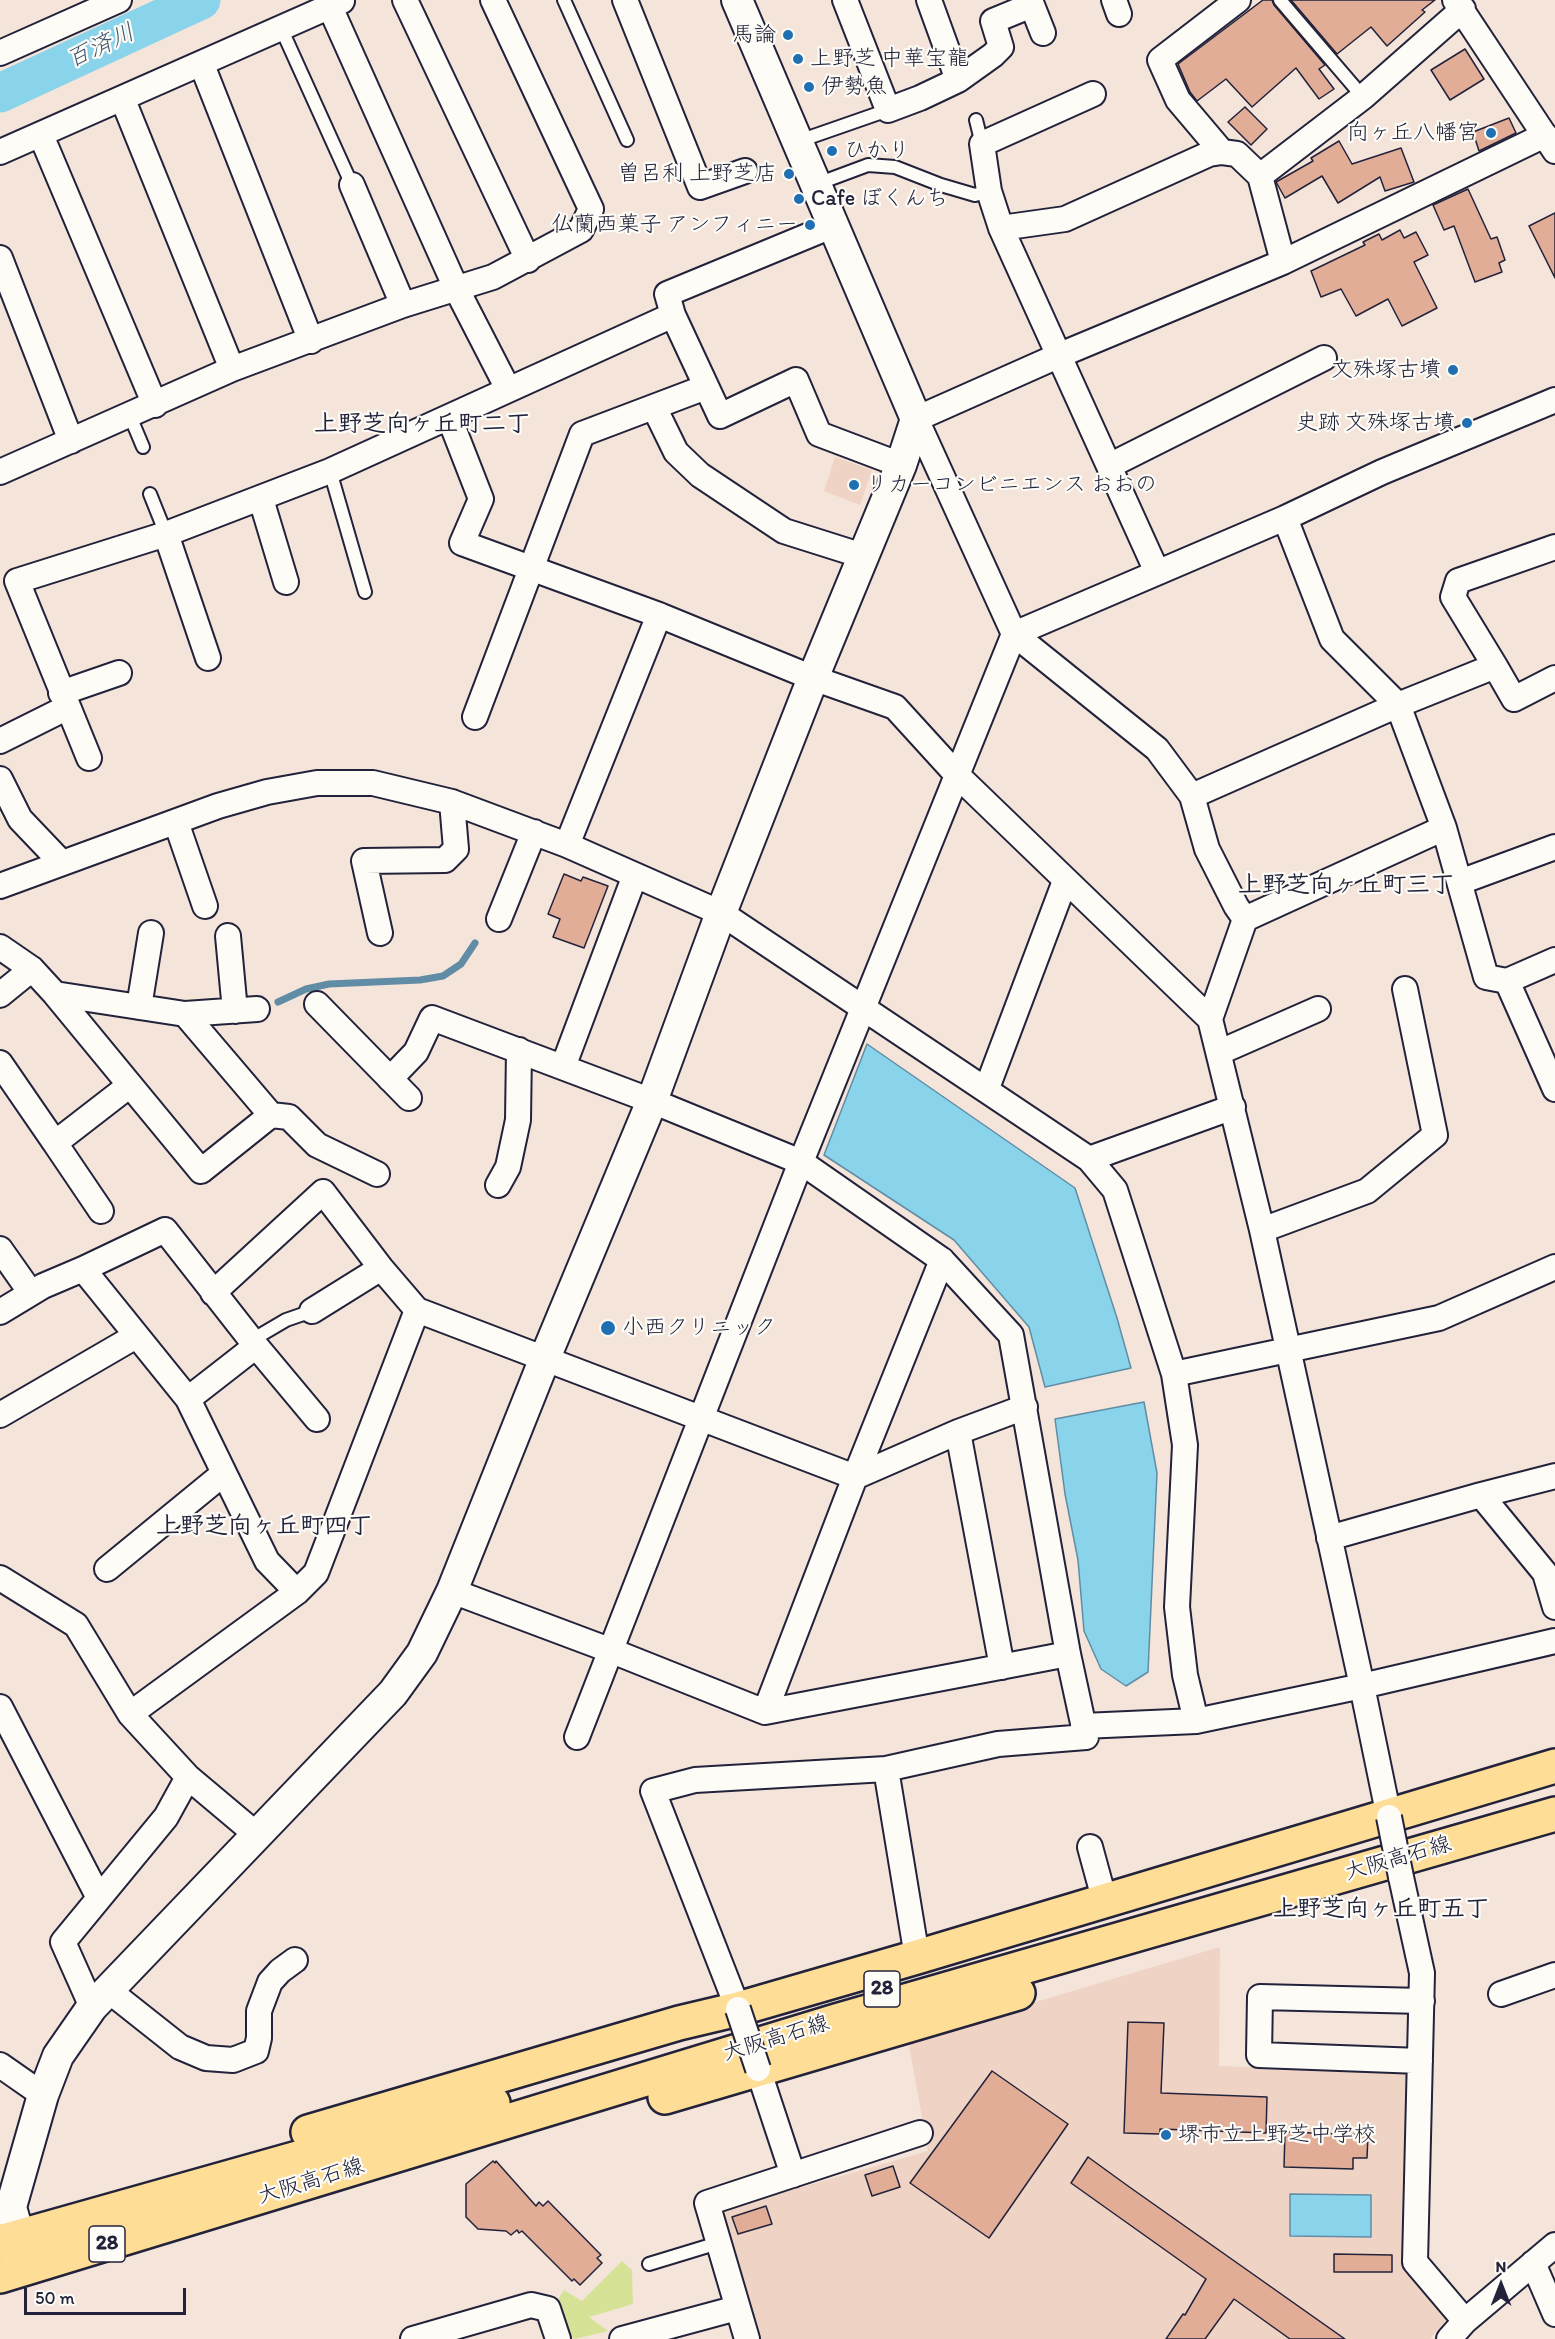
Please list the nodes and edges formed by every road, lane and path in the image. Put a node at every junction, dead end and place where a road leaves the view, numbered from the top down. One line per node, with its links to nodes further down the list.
1 (118, 0): 16 (street)
2 (405, 0): 39 (street)
3 (493, 0): 39 (street)
4 (564, 0): 25 (lane)
5 (625, 0): 31 (street)
6 (737, 0): 26 (street)
7 (845, 0): 22 (street)
8 (929, 0): 18 (street)
9 (1238, 0): 29 (street)
10 (1280, 0): 20 (lane)
11 (337, 3): 14 (street); 41 (street)
12 (1031, 3): 15 (street); 18 (street)
13 (1459, 5): 20 (street); 27 (street)
14 (281, 28): 17 (street); 34 (lane)
15 (1043, 33)
16 (0, 53)
17 (202, 65): 21 (street); 44 (street)
18 (958, 80): 22 (street)
19 (1093, 94): 28 (street)
20 (1363, 97): 32 (street)
21 (123, 100): 24 (street); 47 (street)
22 (888, 110): 26 (lane)
23 (976, 120): 28 (lane)
24 (41, 135): 30 (street); 51 (street)
25 (627, 140)
26 (798, 141): 33 (street)
27 (1550, 143): 40 (street)
28 (982, 144): 35 (street)
29 (1222, 152): 32 (street); 37 (street)
30 (0, 153)
31 (745, 171)
32 (1260, 176): 40 (street)
33 (817, 184): 35 (lane); 36 (street)
34 (352, 185): 42 (street)
35 (989, 191): 37 (street)
36 (834, 225): 43 (street); 55 (street)
37 (1001, 228): 45 (street)
38 (0, 258): 56 (street)
39 (528, 260): 41 (street)
40 (1284, 262): 45 (street)
41 (456, 288): 42 (street); 49 (street)
42 (403, 306): 44 (street)
43 (674, 315): 48 (street); 49 (street)
44 (310, 341): 47 (street)
45 (1060, 355): 55 (street); 59 (street)
46 (1324, 358): 59 (street)
47 (232, 369): 51 (street)
48 (706, 387): 52 (street); 58 (street)
49 (508, 389): 54 (street)
50 (1555, 400): 64 (street)
51 (155, 405): 53 (street)
52 (654, 407): 67 (street); 68 (street)
53 (130, 416): 56 (street); 57 (lane)
54 (449, 417): 60 (street); 68 (street)
55 (916, 419): 58 (street); 73 (street)
56 (71, 441): 61 (street)
57 (143, 447)
58 (901, 465): 67 (street)
59 (1109, 466): 69 (street)
60 (330, 471): 63 (street); 71 (lane)
61 (0, 472)
62 (150, 494): 65 (lane)
63 (261, 499): 65 (street); 70 (street)
64 (1285, 518): 69 (street); 80 (street)
65 (166, 534): 74 (street); 79 (street)
66 (1555, 547): 75 (street)
67 (863, 556): 77 (street)
68 (531, 568): 72 (street); 81 (street)
69 (1157, 572): 73 (street)
70 (286, 582)
71 (365, 592)
72 (659, 615): 77 (street); 91 (street)
73 (1014, 634): 84 (street); 86 (street)
74 (208, 658)
75 (1495, 666): 78 (street); 80 (street)
76 (119, 673): 79 (street)
77 (813, 678): 84 (street); 99 (street)
78 (1555, 678)
79 (64, 700): 82 (street); 83 (street)
80 (1398, 705): 86 (street); 89 (street)
81 (475, 717)
82 (0, 741)
83 (89, 758)
84 (957, 775): 95 (street); 114 (street)
85 (0, 778): 93 (street)
86 (1192, 796): 101 (street)
87 (452, 802): 88 (street); 90 (street); 103 (street)
88 (176, 822): 93 (street); 98 (street)
89 (1444, 828): 96 (street); 101 (street)
90 (534, 832): 91 (street); 100 (street)
91 (567, 845): 94 (street)
92 (1555, 847): 96 (street)
93 (61, 862): 97 (street)
94 (630, 873): 99 (street); 107 (lane); 122 (street)
95 (1065, 881): 118 (street); 125 (street)
96 (1460, 882): 109 (street)
97 (0, 886)
98 (205, 906)
99 (721, 913): 114 (street); 128 (street)
100 (499, 919)
101 (1245, 919): 118 (street)
102 (151, 933): 115 (street)
103 (380, 933)
104 (228, 936): 117 (street)
105 (0, 947): 108 (street)
106 (1555, 960): 109 (street)
107 (590, 964)
108 (32, 969): 111 (street); 112 (street)
109 (1507, 981): 126 (street)
110 (1405, 988): 139 (street)
111 (55, 994): 115 (street); 124 (street)
112 (0, 995)
113 (317, 1004): 123 (street)
114 (863, 1006): 125 (street); 134 (street)
115 (139, 1007): 117 (street)
116 (1318, 1009): 120 (street)
117 (185, 1014): 130 (street)
118 (1210, 1019): 120 (street)
119 (519, 1050): 122 (street); 123 (street); 136 (street)
120 (1220, 1052): 129 (street)
121 (0, 1063): 131 (street)
122 (563, 1067): 128 (street)
123 (390, 1079): 127 (street)
124 (130, 1085): 130 (street); 131 (street)
125 (987, 1088): 132 (street)
126 (1555, 1089)
127 (409, 1098)
128 (652, 1101): 134 (street); 153 (street)
129 (1233, 1107): 132 (street); 139 (street)
130 (271, 1115): 133 (street)
131 (55, 1143): 138 (street)
132 (1089, 1159): 154 (street)
133 (349, 1160): 135 (street); 137 (street)
134 (801, 1162): 141 (street); 159 (street)
135 (377, 1174)
136 (498, 1185)
137 (323, 1192): 143 (street); 146 (street)
138 (101, 1211)
139 (1262, 1230): 152 (street)
140 (0, 1249): 145 (street)
141 (942, 1260): 156 (street); 163 (street)
142 (1555, 1267): 152 (street)
143 (381, 1268): 147 (street); 148 (street)
144 (83, 1269): 145 (street); 146 (street); 150 (street)
145 (31, 1293): 149 (street)
146 (213, 1293): 151 (street)
147 (417, 1310): 153 (street); 169 (street)
148 (312, 1311): 151 (lane)
149 (0, 1312)
150 (136, 1336): 155 (street); 157 (street)
151 (254, 1343): 155 (street); 158 (street)
152 (1288, 1349): 154 (street); 165 (street)
153 (545, 1358): 159 (street); 168 (street)
154 (1174, 1374): 179 (street)
155 (189, 1399): 161 (street)
156 (1025, 1407): 160 (street); 173 (street)
157 (0, 1415)
158 (317, 1419)
159 (701, 1420): 163 (street); 172 (street)
160 (958, 1432): 163 (street); 174 (street)
161 (223, 1474): 166 (street); 169 (street)
162 (1555, 1476): 164 (street)
163 (855, 1477): 177 (street)
164 (1481, 1495): 165 (street); 170 (street)
165 (1329, 1538): 175 (street)
166 (107, 1569)
167 (0, 1578): 178 (street)
168 (452, 1591): 172 (street); 188 (street)
169 (297, 1592): 178 (street)
170 (1555, 1607)
171 (1555, 1641): 175 (street)
172 (612, 1651): 177 (street); 181 (street)
173 (1068, 1654): 174 (street); 180 (street)
174 (1002, 1666): 177 (street)
175 (1362, 1686): 179 (street); 187 (street)
176 (0, 1707): 192 (street)
177 (765, 1712)
178 (130, 1714): 184 (street)
179 (1196, 1721): 180 (street)
180 (1084, 1731): 183 (street)
181 (577, 1737)
182 (1555, 1766): 187 (main road)
183 (886, 1769): 194 (street); 200 (street)
184 (189, 1777): 188 (street); 192 (street)
185 (1555, 1795): 207 (main road, 大阪高石線 / 28)
186 (1555, 1814): 207 (main road, 大阪高石線 / 28)
187 (1389, 1817): 191 (street, bridge); 193 (main road)
188 (257, 1834): 198 (street)
189 (1555, 1834): 191 (main road)
190 (1090, 1847): 193 (street)
191 (1401, 1877): 199 (street); 203 (main road)
192 (99, 1898): 198 (street)
193 (1105, 1902): 194 (main road)
194 (917, 1957): 200 (main road)
195 (295, 1960): 198 (street)
196 (1555, 1975): 197 (street)
197 (1501, 1994)
198 (100, 1998): 204 (street)
199 (1422, 2001): 201 (street); 201 (street)
200 (738, 2009): 203 (street, bridge); 207 (main road)
201 (1420, 2061): 216 (street)
202 (0, 2065): 204 (street)
203 (758, 2069): 206 (street); 207 (main road)
204 (43, 2095): 208 (street)
205 (920, 2133): 206 (street)
206 (793, 2175): 209 (street)
207 (212, 2197): 208 (main road, 大阪高石線 / 28); 213 (main road, 大阪高石線 / 28)
208 (9, 2239)
209 (718, 2243): 211 (lane); 214 (street)
210 (1555, 2245): 212 (street)
211 (649, 2264)
212 (1533, 2264): 215 (street); 216 (street)
213 (0, 2276)
214 (737, 2308): 219 (street); 220 (street)
215 (1555, 2314)
216 (1457, 2330)
217 (413, 2339): 218 (street)
218 (558, 2339)
219 (622, 2339)
220 (747, 2339)

